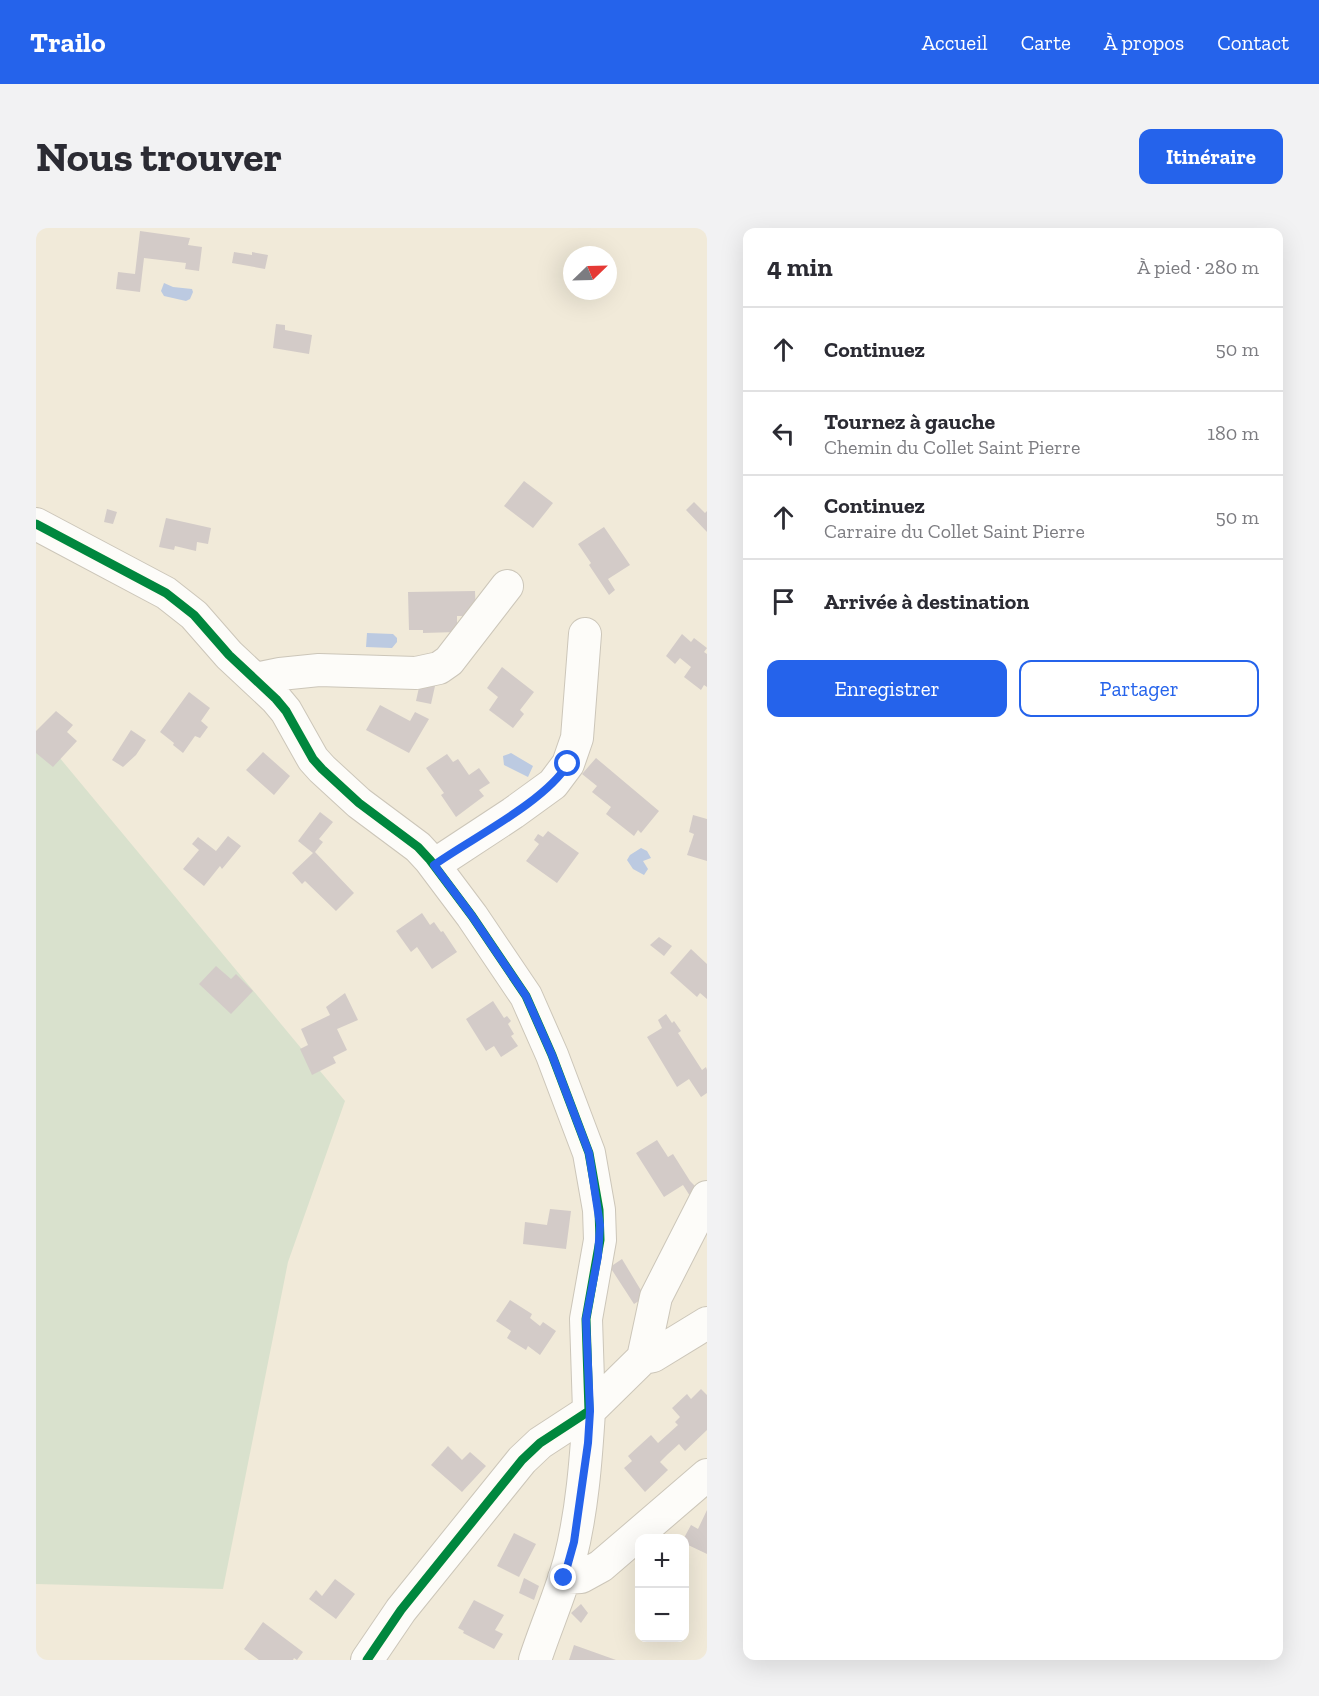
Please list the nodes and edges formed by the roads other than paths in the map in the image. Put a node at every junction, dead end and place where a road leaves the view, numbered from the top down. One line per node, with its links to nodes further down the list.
1 (36, 524): 4 (street)
2 (507, 586): 4 (street)
3 (585, 634): 5 (street)
4 (255, 679): 5 (street)
5 (434, 865): 9 (street)
6 (707, 1197): 8 (street)
7 (707, 1323): 8 (street)
8 (643, 1359): 9 (street)
9 (590, 1411): 11 (street); 12 (street)
10 (707, 1475): 11 (street)
11 (564, 1578): 13 (street)
12 (367, 1660)
13 (535, 1660)

